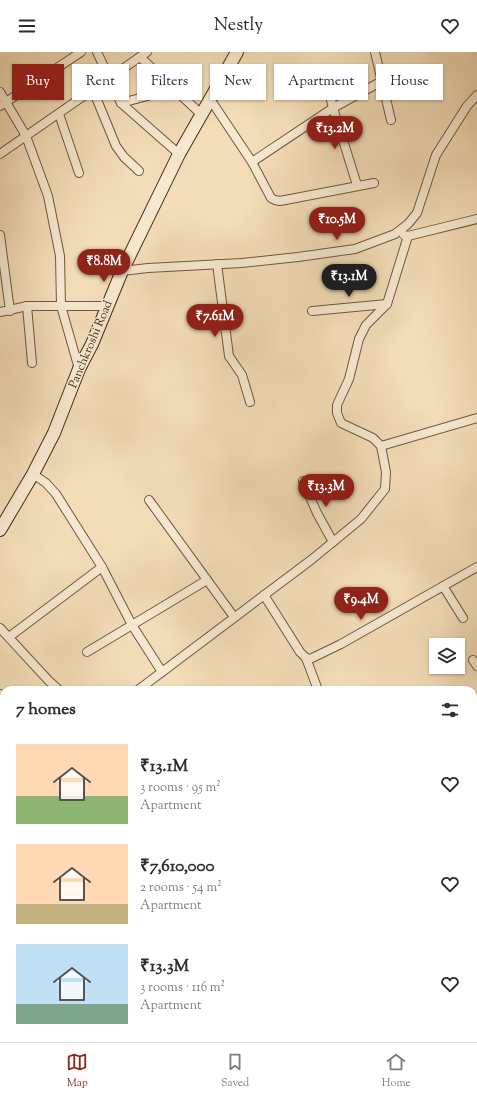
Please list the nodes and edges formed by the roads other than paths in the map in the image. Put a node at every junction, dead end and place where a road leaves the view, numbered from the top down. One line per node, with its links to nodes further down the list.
1 (81, 52): 25 (street)
2 (97, 52): 7 (street)
3 (147, 52): 6 (street)
4 (236, 52): 9 (street, Panchkroshi Road)
5 (375, 52): 10 (street)
6 (140, 57): 8 (street); 11 (street)
7 (103, 64)
8 (147, 64)
9 (229, 64)
10 (378, 64)
11 (129, 65)
12 (376, 84): 26 (street)
13 (0, 92): 25 (street)
14 (477, 95): 39 (street)
15 (137, 99): 24 (street)
16 (210, 99): 28 (street, Panchkroshi Road)
17 (79, 100): 27 (street)
18 (97, 100): 34 (street)
19 (120, 100): 24 (street)
20 (186, 100): 28 (street)
21 (211, 100): 33 (street)
22 (331, 100): 26 (street)
23 (386, 100): 29 (street)
24 (121, 103): 32 (street)
25 (3, 104): 30 (street)
26 (333, 108): 33 (street); 37 (street)
27 (59, 114): 30 (street); 35 (street)
28 (202, 115): 32 (street, Panchkroshi Road)
29 (391, 120)
30 (26, 136): 31 (street); 46 (street)
31 (0, 154)
32 (179, 154): 43 (street, Panchkroshi Road)
33 (252, 162): 37 (street)
34 (139, 171)
35 (79, 173)
36 (374, 183): 37 (street)
37 (357, 185)
38 (477, 219): 41 (street)
39 (395, 234): 41 (street); 42 (street)
40 (0, 235): 48 (street)
41 (408, 236): 44 (street)
42 (217, 264): 43 (street); 53 (street)
43 (122, 271): 47 (street, Panchkroshi Road)
44 (387, 304): 49 (street); 55 (street)
45 (27, 306): 46 (street); 48 (street); 51 (street)
46 (61, 306): 47 (street); 52 (street)
47 (107, 306): 52 (street, Panchkroshi Road)
48 (10, 311): 50 (street)
49 (312, 311)
50 (0, 312)
51 (32, 363)
52 (79, 369): 56 (street, Panchkroshi Road)
53 (250, 402)
54 (477, 418): 55 (street)
55 (381, 446): 60 (street)
56 (33, 474): 59 (street, Panchkroshi Road); 61 (street)
57 (303, 481): 60 (street)
58 (149, 500): 63 (street)
59 (0, 530)
60 (333, 542): 65 (street)
61 (102, 567): 68 (street); 70 (street)
62 (477, 567): 64 (street)
63 (207, 580): 66 (street); 68 (street)
64 (444, 586): 67 (street); 72 (street)
65 (264, 595): 66 (street); 72 (street)
66 (234, 617): 73 (street)
67 (463, 618)
68 (132, 625): 71 (street); 73 (street)
69 (0, 628): 70 (street)
70 (9, 637): 74 (street)
71 (87, 652)
72 (306, 658): 76 (street)
73 (162, 672): 75 (street)
74 (51, 686)
75 (144, 686)
76 (316, 686)

